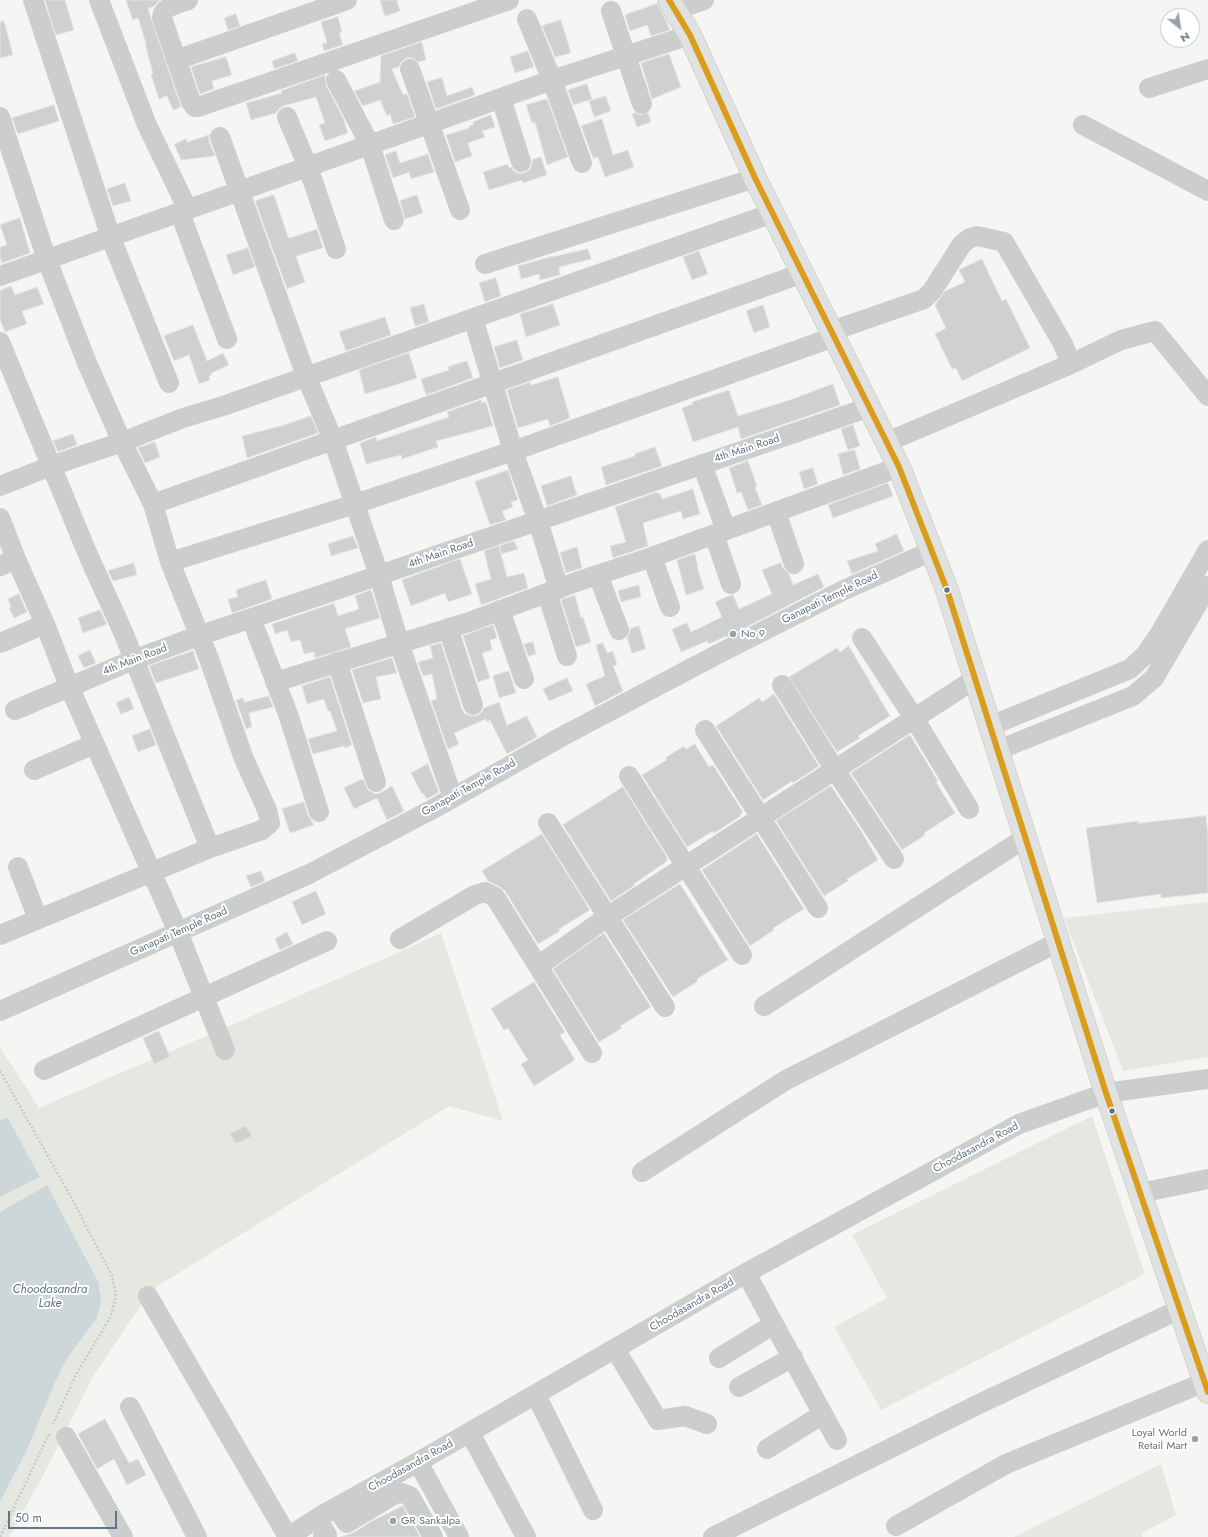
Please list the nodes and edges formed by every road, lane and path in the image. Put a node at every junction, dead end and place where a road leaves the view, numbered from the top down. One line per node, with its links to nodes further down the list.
1 (34, 0): 36 (street)
2 (99, 0): 33 (street)
3 (188, 0): 12 (street)
4 (347, 0): 12 (street)
5 (509, 0): 12 (street)
6 (704, 0): 7 (street)
7 (672, 5): 10 (main road)
8 (611, 11): 11 (street)
9 (527, 19): 16 (street)
10 (690, 35): 11 (street); 29 (main road)
11 (626, 57): 16 (street); 19 (street)
12 (176, 60)
13 (410, 69): 22 (street)
14 (1208, 69): 17 (street)
15 (336, 80): 25 (street)
16 (552, 80): 18 (street); 27 (street)
17 (1149, 88)
18 (502, 98): 22 (street); 26 (street)
19 (642, 104)
20 (0, 117): 38 (street)
21 (287, 117): 28 (street)
22 (429, 124): 25 (street); 32 (street)
23 (1082, 124): 30 (street)
24 (220, 137): 31 (street)
25 (370, 145): 28 (street); 35 (street)
26 (521, 162)
27 (582, 163)
28 (308, 167): 31 (street); 37 (street)
29 (755, 178): 34 (main road); 39 (street)
30 (1208, 191)
31 (240, 192): 33 (street); 47 (street)
32 (460, 210)
33 (184, 212): 36 (street); 44 (street)
34 (773, 213): 40 (main road); 42 (street)
35 (394, 220)
36 (111, 238): 38 (street); 48 (street)
37 (336, 249)
38 (47, 260): 41 (street); 53 (street)
39 (485, 264)
40 (803, 274): 43 (main road); 49 (street)
41 (0, 276)
42 (473, 318): 47 (street); 49 (street)
43 (833, 334): 46 (street); 51 (main road); 55 (street)
44 (227, 339)
45 (0, 342): 57 (street)
46 (1071, 364): 50 (street); 54 (street)
47 (306, 376): 52 (street); 53 (street)
48 (169, 383)
49 (493, 384): 52 (street); 55 (street)
50 (1208, 396)
51 (870, 407): 54 (main road); 56 (street, 4th Main Road)
52 (333, 440): 60 (street); 61 (street)
53 (122, 442): 57 (street); 60 (street)
54 (886, 442): 58 (main road)
55 (513, 451): 61 (street); 64 (street)
56 (702, 464): 64 (street, 4th Main Road); 65 (street)
57 (51, 466): 59 (street); 88 (street)
58 (899, 468): 62 (street); 67 (main road)
59 (0, 486)
60 (152, 504): 69 (street)
61 (355, 504): 69 (street); 72 (street)
62 (776, 512): 65 (street); 71 (street)
63 (0, 518): 70 (street)
64 (538, 521): 72 (street, 4th Main Road); 76 (street)
65 (720, 532): 68 (street); 74 (street)
66 (1208, 550): 90 (street)
67 (932, 551): 92 (main road); 108 (street, Ganapati Temple Road)
68 (652, 558): 73 (street); 77 (street)
69 (170, 562): 83 (street)
70 (8, 563): 79 (street)
71 (794, 564)
72 (379, 575): 83 (street, 4th Main Road); 86 (street)
73 (598, 575): 76 (street); 81 (street)
74 (732, 584)
75 (1208, 586): 96 (street)
76 (553, 591): 78 (street); 87 (street)
77 (670, 607)
78 (500, 610): 80 (street); 91 (street)
79 (45, 624): 85 (street); 95 (street)
80 (448, 628): 86 (street); 97 (street)
81 (619, 630)
82 (256, 631): 93 (street)
83 (198, 636): 88 (street, 4th Main Road); 114 (street)
84 (862, 638): 99 (street)
85 (0, 643)
86 (399, 643): 89 (street); 108 (street)
87 (567, 656)
88 (133, 660): 95 (street, 4th Main Road); 114 (street)
89 (337, 662): 93 (street); 107 (street)
90 (1130, 669): 96 (street); 100 (street)
91 (524, 679)
92 (975, 679): 99 (street); 100 (main road)
93 (275, 682): 110 (street)
94 (782, 685): 105 (street)
95 (69, 686): 98 (street, 4th Main Road); 102 (street)
96 (1144, 687): 103 (street)
97 (473, 705)
98 (15, 710)
99 (914, 718): 105 (street); 109 (street)
100 (990, 726): 103 (main road)
101 (705, 730): 111 (street)
102 (94, 744): 104 (street); 118 (street)
103 (998, 750): 113 (main road)
104 (34, 770)
105 (835, 770): 111 (street); 115 (street)
106 (629, 776): 116 (street)
107 (376, 782)
108 (453, 798): 122 (street, Ganapati Temple Road)
109 (969, 809)
110 (319, 812)
111 (761, 817): 116 (street); 119 (street)
112 (548, 823): 120 (street)
113 (1025, 838): 126 (main road); 130 (street)
114 (210, 848): 118 (street)
115 (894, 860)
116 (686, 866): 120 (street); 127 (street)
117 (18, 867): 121 (street)
118 (151, 872): 121 (street); 122 (street)
119 (818, 908)
120 (607, 916): 128 (street); 131 (street)
121 (38, 919): 123 (street)
122 (178, 932): 129 (street); 132 (street, Ganapati Temple Road)
123 (0, 934)
124 (400, 939): 128 (street)
125 (327, 941): 129 (street)
126 (1058, 942): 138 (main road); 139 (street)
127 (742, 955)
128 (538, 966): 134 (street)
129 (204, 996): 133 (street); 135 (street)
130 (764, 1006)
131 (665, 1007)
132 (0, 1011)
133 (225, 1050)
134 (592, 1053)
135 (44, 1070)
136 (0, 1071): 165 (path)
137 (1208, 1078): 138 (street, Choodasandra Road)
138 (1106, 1093): 141 (main road); 142 (street, Choodasandra Road)
139 (642, 1172)
140 (1208, 1179): 141 (street)
141 (1140, 1193): 144 (main road)
142 (746, 1273): 145 (street); 146 (street, Choodasandra Road)
143 (148, 1296): 168 (street)
144 (1180, 1309): 150 (main road); 164 (street)
145 (774, 1324): 147 (street); 148 (street)
146 (615, 1349): 151 (street, Choodasandra Road); 154 (street)
147 (793, 1357): 149 (street); 153 (street)
148 (719, 1358)
149 (739, 1387)
150 (1206, 1387): 162 (street)
151 (536, 1395): 155 (street, Choodasandra Road); 160 (street)
152 (130, 1407): 167 (street)
153 (824, 1414): 157 (street); 158 (street)
154 (707, 1424)
155 (470, 1433): 159 (street, Choodasandra Road); 171 (street)
156 (66, 1437): 166 (street)
157 (836, 1440)
158 (767, 1449)
159 (418, 1462): 161 (street, Choodasandra Road); 170 (street)
160 (593, 1510)
161 (342, 1516): 163 (street, Choodasandra Road); 169 (street)
162 (896, 1526)
163 (323, 1530): 168 (street, Choodasandra Road)
164 (719, 1536)
165 (0, 1537)
166 (123, 1537)
167 (198, 1537)
168 (288, 1537)
169 (433, 1537)
170 (459, 1537)
171 (526, 1537)

